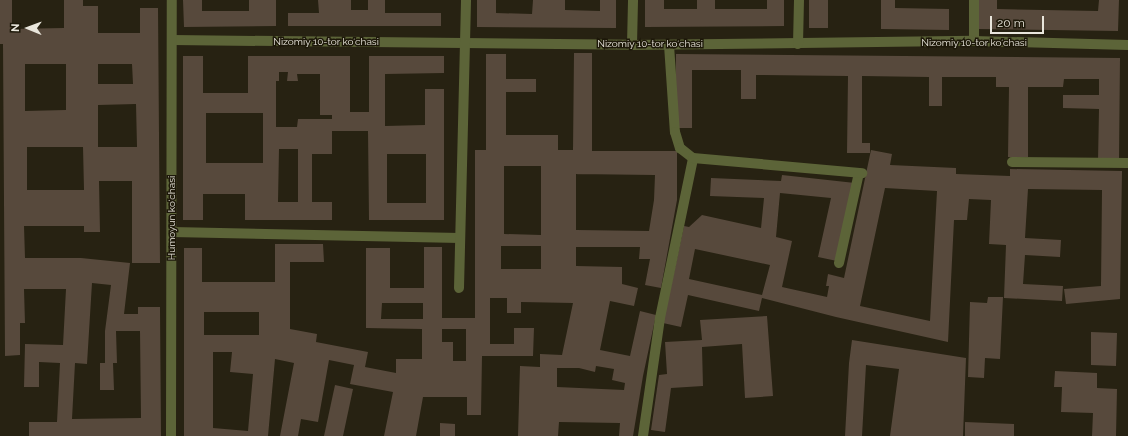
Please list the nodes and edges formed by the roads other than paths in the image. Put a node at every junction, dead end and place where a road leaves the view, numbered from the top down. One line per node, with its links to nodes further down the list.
1 (172, 0): 6 (street, Humoyun koʻchasi)
2 (466, 0): 8 (street)
3 (633, 0): 11 (street)
4 (799, 0): 10 (street)
5 (974, 0): 7 (street)
6 (172, 40): 8 (street, Nizomiy 10-tor koʻchasi); 16 (street, Humoyun koʻchasi)
7 (974, 42): 10 (street, Nizomiy 10-tor koʻchasi); 12 (street, Nizomiy 10-tor koʻchasi)
8 (466, 43): 11 (street, Nizomiy 10-tor koʻchasi); 17 (street)
9 (669, 44): 10 (street, Nizomiy 10-tor koʻchasi); 11 (street, Nizomiy 10-tor koʻchasi); 13 (street)
10 (798, 44)
11 (632, 45)
12 (1128, 45)
13 (693, 158): 18 (street); 21 (street)
14 (1012, 162): 15 (street)
15 (1128, 163)
16 (172, 232): 17 (street); 20 (street, Humoyun koʻchasi)
17 (460, 238): 19 (street)
18 (840, 263)
19 (459, 288)
20 (172, 436)
21 (643, 436)

